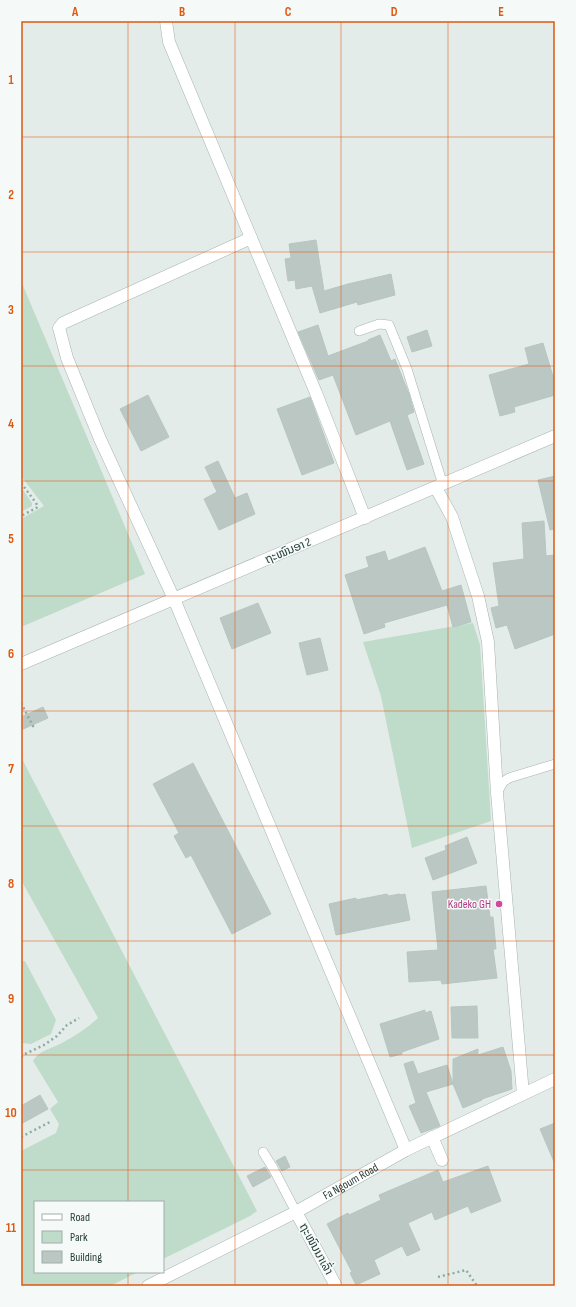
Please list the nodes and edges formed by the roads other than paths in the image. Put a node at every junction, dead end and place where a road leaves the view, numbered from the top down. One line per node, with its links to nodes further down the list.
1 (166, 21): 2 (street)
2 (251, 238): 6 (street); 7 (street)
3 (359, 331): 5 (lane)
4 (555, 436): 5 (street, ຖະໜົນອາ 2)
5 (439, 486): 6 (street, ຖະໜົນອາ 2); 10 (street)
6 (365, 518): 7 (street, ຖະໜົນອາ 2)
7 (174, 599): 8 (street, ຖະໜົນອາ 2); 14 (street)
8 (21, 664)
9 (555, 764): 10 (lane)
10 (497, 793): 12 (street)
11 (555, 1079): 12 (street, Fa Ngoum Road)
12 (523, 1094): 13 (street, Fa Ngoum Road)
13 (432, 1137): 14 (street, Fa Ngoum Road); 16 (street)
14 (406, 1150): 17 (street, Fa Ngoum Road)
15 (263, 1152): 17 (lane)
16 (442, 1160)
17 (296, 1212): 18 (street, Fa Ngoum Road); 19 (street, ຖະໜົນນາເລົ່າ)
18 (148, 1286)
19 (336, 1286)

